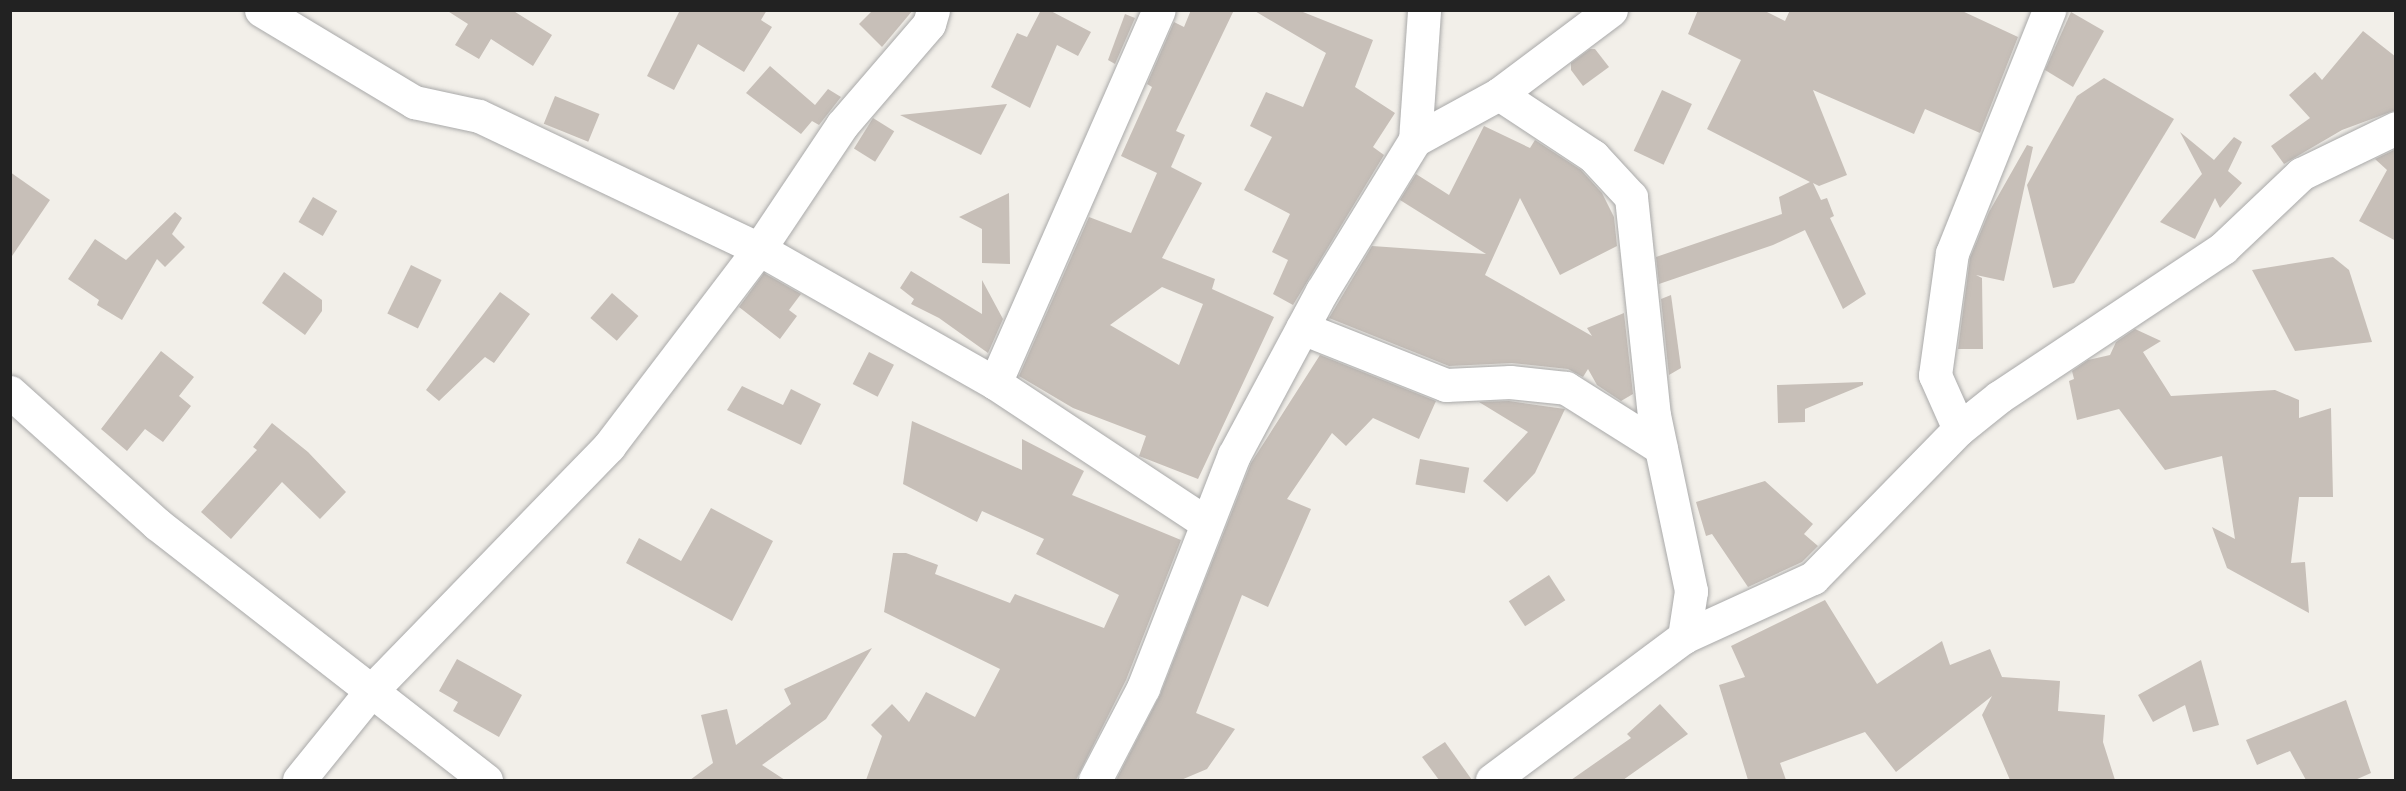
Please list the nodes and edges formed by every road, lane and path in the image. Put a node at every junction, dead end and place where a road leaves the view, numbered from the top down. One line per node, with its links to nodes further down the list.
1 (261, 10): 10 (street)
2 (933, 10): 10 (street)
3 (1159, 10): 12 (street)
4 (1424, 10): 9 (street)
5 (1611, 10): 7 (street)
6 (2049, 10): 14 (street)
7 (1499, 94): 9 (street); 15 (street)
8 (2396, 128): 14 (street)
9 (1415, 140): 11 (street)
10 (759, 249): 12 (street); 18 (street)
11 (1302, 328): 15 (street); 16 (street)
12 (995, 383): 16 (street)
13 (10, 392): 18 (street)
14 (1959, 429): 17 (street)
15 (1661, 448): 17 (street)
16 (1205, 522): 21 (street)
17 (1684, 637): 22 (street)
18 (371, 691): 19 (street); 20 (street)
19 (299, 780)
20 (486, 780)
21 (1095, 780)
22 (1492, 780)

